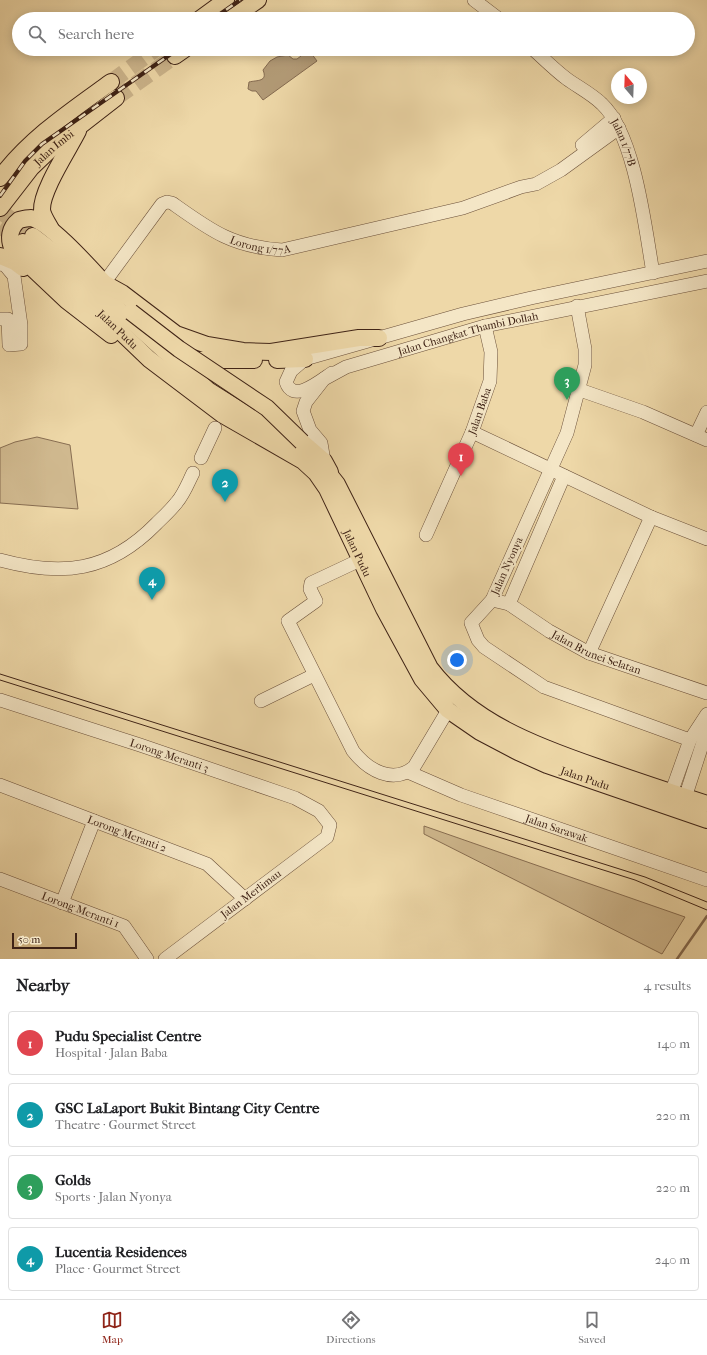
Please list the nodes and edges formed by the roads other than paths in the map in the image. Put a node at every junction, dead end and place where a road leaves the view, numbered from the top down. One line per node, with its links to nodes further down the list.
1 (226, 0): 4 (main road)
2 (258, 0): 5 (main road)
3 (474, 0): 6 (street)
4 (210, 12)
5 (240, 12)
6 (490, 12)
7 (541, 56): 10 (street, Jalan 1/77B)
8 (111, 82): 14 (main road, Jalan Imbi)
9 (116, 98): 12 (main road, Jalan Imbi)
10 (601, 103): 11 (street, Jalan 1/77B); 13 (street)
11 (616, 123): 13 (street); 15 (street); 21 (street, Jalan 1/77B)
12 (82, 125): 16 (main road, Jalan Imbi); 17 (main road)
13 (595, 135): 15 (street)
14 (3, 172)
15 (521, 188): 23 (street, Lorong 1/77A)
16 (0, 208)
17 (51, 230): 23 (main road); 24 (main road)
18 (0, 256): 24 (main road)
19 (707, 261): 21 (street, Jalan Changkat Thambi Dollah)
20 (0, 264): 26 (street)
21 (653, 273): 28 (street, Jalan Changkat Thambi Dollah)
22 (707, 281): 25 (street, Jalan Changkat Thambi Dollah)
23 (104, 283): 28 (main road); 38 (main road, bridge)
24 (57, 292): 34 (main road)
25 (577, 306): 27 (street, Jalan Changkat Thambi Dollah); 32 (street, Jalan Nyonya)
26 (0, 319)
27 (485, 326): 31 (street, Jalan Changkat Thambi Dollah); 35 (street, Jalan Baba)
28 (379, 338): 30 (street, Jalan Changkat Thambi Dollah)
29 (155, 344): 30 (main road); 34 (main road, Jalan Pudu); 42 (main road, Jalan Pudu)
30 (305, 359): 31 (street)
31 (332, 373): 38 (street, Jalan Changkat Thambi Dollah)
32 (580, 390): 36 (street); 39 (street, Jalan Nyonya)
33 (707, 412): 36 (street)
34 (219, 421): 37 (street); 47 (main road, Jalan Pudu)
35 (472, 432): 39 (street); 44 (street, Jalan Baba)
36 (702, 437)
37 (201, 458)
38 (324, 461): 42 (main road)
39 (551, 469): 41 (street); 48 (street, Jalan Nyonya)
40 (193, 473): 46 (street)
41 (564, 476): 43 (street); 49 (street)
42 (337, 484): 62 (main road, Jalan Pudu)
43 (651, 517): 45 (street); 50 (street)
44 (426, 535)
45 (707, 539)
46 (0, 560)
47 (360, 560): 51 (street); 55 (main road, Jalan Pudu)
48 (492, 600): 49 (street, Jalan Brunei Selatan); 57 (street, Jalan Nyonya)
49 (509, 604): 50 (street, Jalan Brunei Selatan)
50 (590, 653): 52 (street, Jalan Brunei Selatan)
51 (314, 675): 54 (street); 59 (street)
52 (707, 693)
53 (0, 701): 67 (street, Lorong Meranti 3)
54 (262, 701)
55 (448, 710): 59 (street); 60 (main road, Jalan Pudu)
56 (705, 719): 57 (street); 58 (street)
57 (690, 740): 62 (street)
58 (705, 740): 62 (street)
59 (408, 772): 69 (street, Jalan Sarawak)
60 (588, 780): 62 (main road); 65 (main road, Jalan Pudu)
61 (0, 785): 66 (street, Lorong Meranti 2)
62 (677, 798): 63 (main road, Jalan Pudu); 64 (main road)
63 (707, 804)
64 (707, 813)
65 (707, 820)
66 (94, 821): 70 (street, Lorong Meranti 2); 71 (street)
67 (330, 825): 70 (street, Jalan Merlimau)
68 (0, 879): 71 (street, Lorong Meranti 1)
69 (707, 880)
70 (245, 899): 72 (street, Jalan Merlimau)
71 (62, 903): 73 (street, Lorong Meranti 1)
72 (174, 956)
73 (147, 959)

